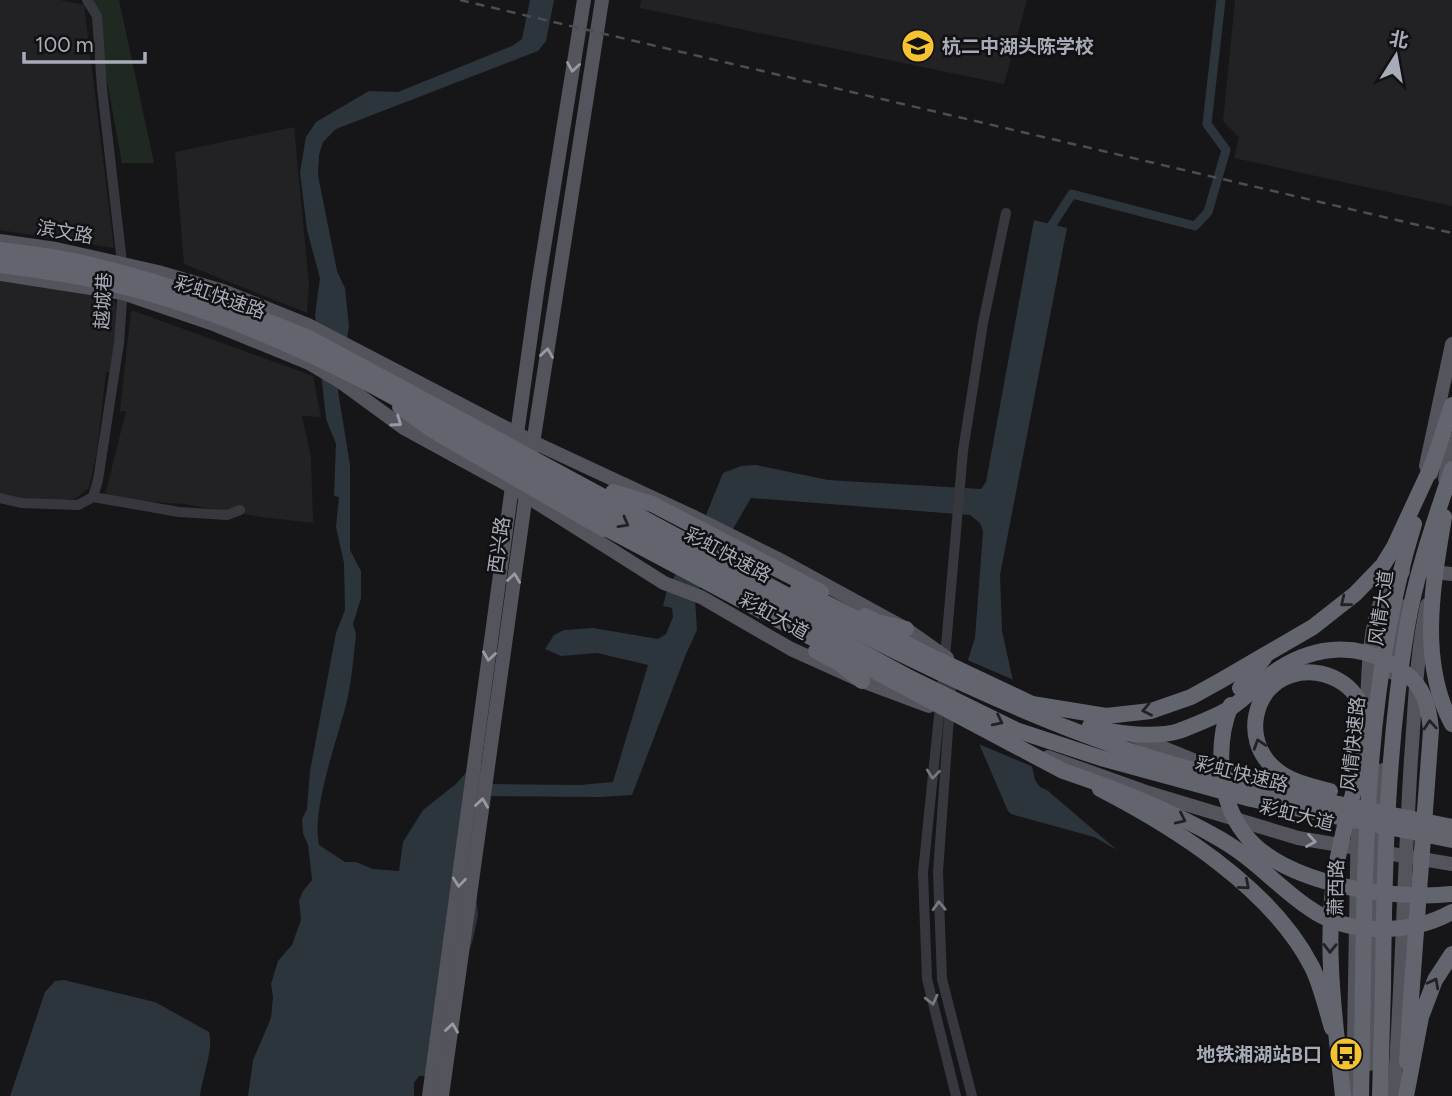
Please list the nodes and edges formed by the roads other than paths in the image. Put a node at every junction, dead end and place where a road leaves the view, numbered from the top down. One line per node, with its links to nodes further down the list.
1 (87, 0): 7 (street, 越城巷)
2 (584, 0): 14 (main road, 西兴路, one-way to 14)
3 (602, 0): 16 (main road, 西兴路, one-way to 3)
4 (1006, 213): 32 (street)
5 (0, 241): 7 (main road, 滨文路)
6 (0, 250): 12 (highway, 彩虹快速路, bridge)
7 (123, 263): 10 (street, 越城巷); 14 (main road, 彩虹大道)
8 (0, 265): 12 (highway, 彩虹快速路, bridge)
9 (0, 274): 10 (main road)
10 (123, 293): 20 (main road, 彩虹大道, one-way to 20); 22 (street, 越城巷)
11 (1452, 344): 27 (main road, 风情大道)
12 (363, 373): 21 (highway, bridge); 26 (highway, bridge); 44 (highway, 彩虹快速路, bridge); 45 (highway, 彩虹快速路, one-way to 45, bridge)
13 (1452, 405): 17 (highway, 风情快速路, bridge)
14 (516, 433): 16 (main road, 彩虹大道); 20 (main road, 西兴路)
15 (1452, 440): 28 (main road)
16 (534, 442): 30 (main road, 彩虹大道); 57 (main road, 西兴路, one-way to 16)
17 (1433, 463): 31 (highway, one-way to 31, bridge); 62 (highway, 风情快速路, bridge)
18 (1452, 468): 64 (highway, 风情快速路, bridge)
19 (1452, 485): 38 (highway, bridge)
20 (512, 487): 33 (main road, 彩虹大道); 56 (main road, 西兴路, one-way to 56)
21 (613, 492): 30 (highway); 35 (highway, bridge)
22 (93, 497): 23 (street); 25 (street)
23 (0, 498)
24 (1452, 509): 28 (main road)
25 (240, 510)
26 (596, 523): 33 (highway, bridge); 39 (highway, bridge)
27 (1406, 569): 28 (main road); 34 (main road, 风情大道); 36 (main road, 萧西路)
28 (1433, 572): 29 (main road); 42 (main road)
29 (1452, 574)
30 (906, 629): 32 (main road, 彩虹大道)
31 (1274, 650): 35 (highway, one-way to 35, bridge); 50 (highway, bridge)
32 (953, 661): 35 (main road, 彩虹大道); 37 (street)
33 (862, 681): 37 (main road, 彩虹大道)
34 (1392, 682): 36 (main road); 41 (main road, 风情大道)
35 (1027, 698): 40 (main road, 彩虹大道); 66 (highway, one-way to 35, bridge)
36 (1367, 704): 40 (main road, 萧西路)
37 (945, 713): 46 (main road, 彩虹大道, one-way to 46, bridge); 58 (street, one-way to 58); 59 (street, one-way to 37)
38 (1452, 724)
39 (1063, 771): 51 (highway, one-way to 51, bridge); 55 (highway, one-way to 55, bridge)
40 (1359, 801): 41 (main road, 彩虹大道); 46 (main road, 萧西路)
41 (1379, 806): 42 (main road, 彩虹大道); 47 (main road, 风情大道)
42 (1408, 811): 43 (main road, 彩虹大道); 48 (main road)
43 (1452, 818): 55 (highway, one-way to 55, bridge)
44 (1452, 827)
45 (1452, 840)
46 (1356, 848): 47 (main road, 彩虹大道); 54 (main road, 萧西路)
47 (1377, 852): 48 (main road, 彩虹大道); 53 (main road, 风情大道, bridge)
48 (1406, 856): 49 (main road, 彩虹大道); 65 (main road, bridge)
49 (1452, 864)
50 (1452, 894)
51 (1452, 912)
52 (1452, 954): 66 (highway, one-way to 52, bridge)
53 (1372, 981): 54 (main road); 63 (main road)
54 (1354, 1028): 61 (main road, 萧西路)
55 (1338, 1047): 60 (highway, bridge)
56 (429, 1096)
57 (443, 1096)
58 (956, 1096)
59 (972, 1096)
60 (1343, 1096)
61 (1353, 1096)
62 (1361, 1096)
63 (1368, 1096)
64 (1380, 1096)
65 (1394, 1096)
66 (1406, 1096)

